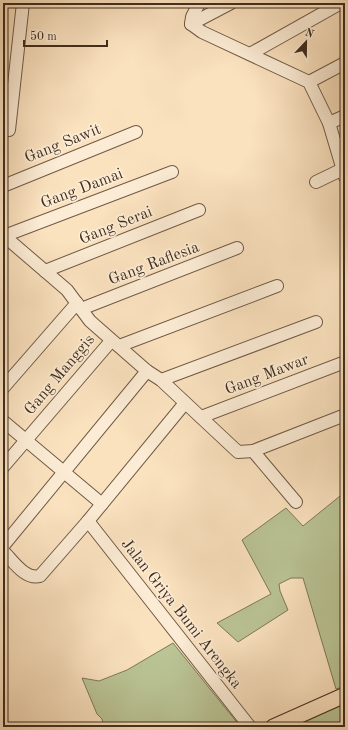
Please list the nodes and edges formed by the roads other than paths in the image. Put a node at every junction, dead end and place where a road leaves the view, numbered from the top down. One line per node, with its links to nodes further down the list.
1 (23, 3): 11 (street)
2 (199, 3): 5 (street)
3 (231, 3): 5 (street)
4 (341, 3): 6 (street)
5 (192, 24): 6 (street)
6 (250, 54): 8 (street)
7 (345, 63): 8 (street)
8 (309, 82): 10 (street)
9 (345, 116): 10 (street)
10 (329, 123): 14 (street)
11 (9, 130)
12 (136, 132): 16 (street, Gang Sawit)
13 (172, 172): 18 (street, Gang Damai)
14 (344, 172): 15 (street)
15 (316, 182)
16 (3, 186)
17 (199, 210): 20 (street, Gang Serai)
18 (4, 236): 20 (street)
19 (238, 248): 22 (street, Gang Raflesia)
20 (46, 271): 22 (street)
21 (277, 286): 24 (street)
22 (79, 306): 24 (street); 28 (street)
23 (316, 322): 27 (street)
24 (115, 343): 26 (street); 33 (street, Gang Manggis)
25 (345, 362): 31 (street, Gang Mawar)
26 (147, 371): 27 (street); 36 (street)
27 (160, 380): 29 (street)
28 (3, 388)
29 (185, 403): 31 (street); 38 (street)
30 (345, 415): 34 (street)
31 (201, 418): 34 (street)
32 (3, 421): 33 (street)
33 (26, 440): 35 (street, Gang Manggis); 36 (street)
34 (253, 451): 37 (street)
35 (3, 467)
36 (64, 472): 38 (street); 40 (street)
37 (296, 502)
38 (102, 504): 39 (street)
39 (88, 521): 41 (street); 43 (street, Jalan Griya Bumi Arengka)
40 (3, 546)
41 (3, 551)
42 (345, 695): 44 (main road)
43 (250, 727)
44 (273, 727)

